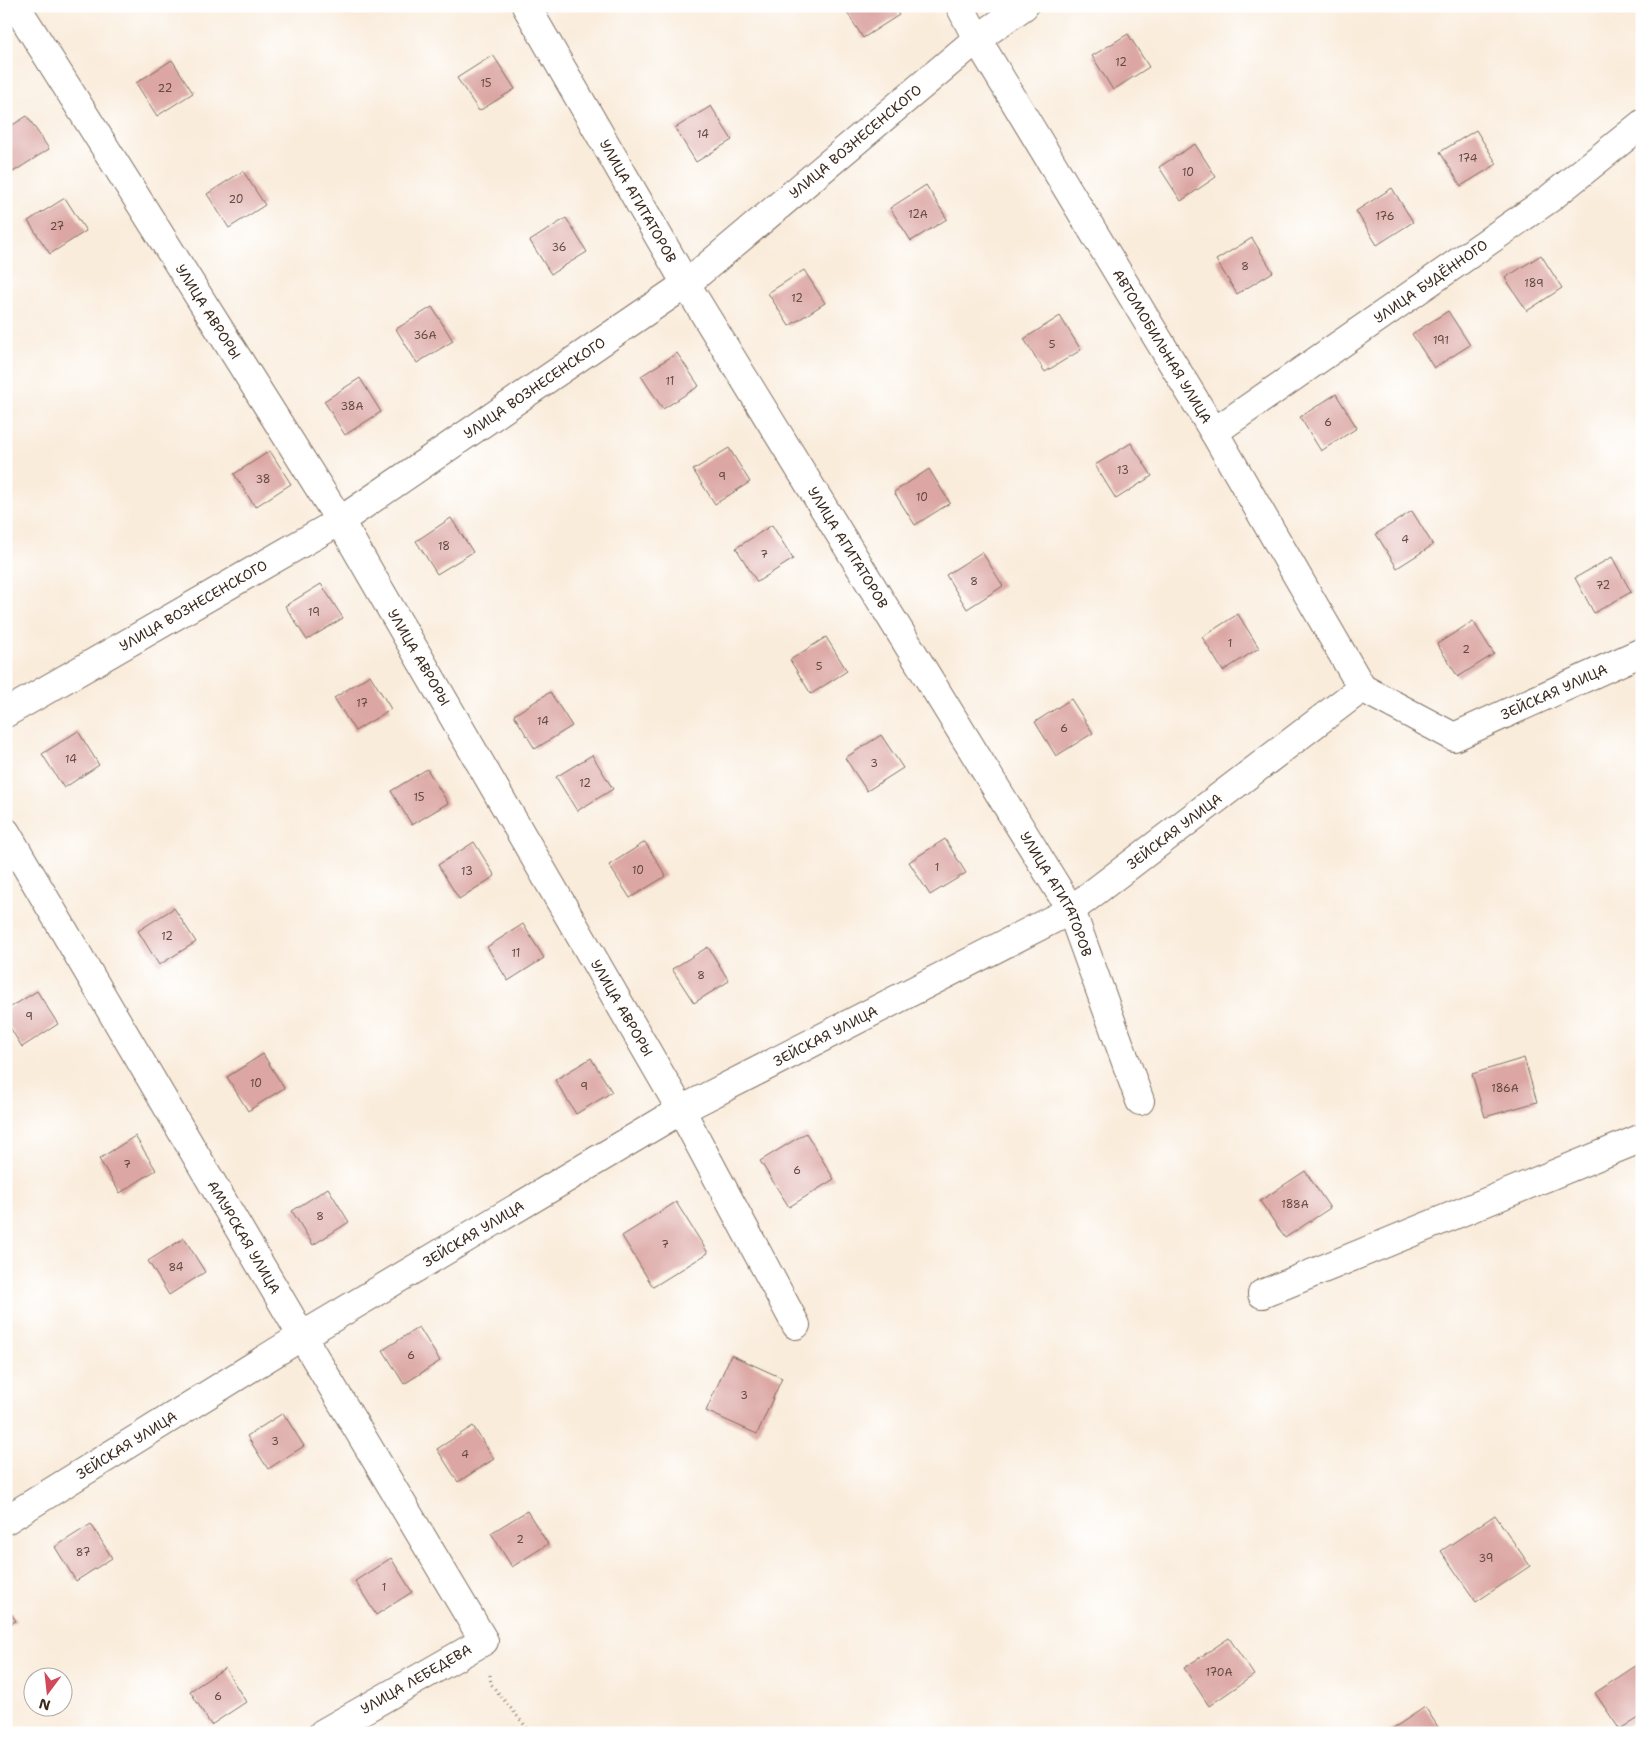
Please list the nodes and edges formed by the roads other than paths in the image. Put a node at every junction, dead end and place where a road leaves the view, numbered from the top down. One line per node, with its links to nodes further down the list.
1 (16, 6): 9 (street, УЛИЦА АВРОРЫ)
2 (526, 6): 7 (street, УЛИЦА АГИТАТОРОВ)
3 (960, 6): 5 (street, АВТОМОБИЛЬНАЯ УЛИЦА)
4 (1024, 6): 5 (street, УЛИЦА ВОЗНЕСЕНСКОГО)
5 (977, 39): 7 (street, УЛИЦА ВОЗНЕСЕНСКОГО); 8 (street, АВТОМОБИЛЬНАЯ УЛИЦА)
6 (1642, 124): 8 (street, УЛИЦА БУДЁННОГО)
7 (686, 284): 9 (street, УЛИЦА ВОЗНЕСЕНСКОГО); 14 (street, УЛИЦА АГИТАТОРОВ)
8 (1214, 432): 11 (street, АВТОМОБИЛЬНАЯ УЛИЦА)
9 (340, 521): 12 (street, УЛИЦА ВОЗНЕСЕНСКОГО); 16 (street, УЛИЦА АВРОРЫ)
10 (1642, 652): 11 (street, ЗЕЙСКАЯ УЛИЦА)
11 (1362, 688): 14 (street, ЗЕЙСКАЯ УЛИЦА)
12 (6, 713)
13 (6, 832): 20 (street, АМУРСКАЯ УЛИЦА)
14 (1071, 910): 15 (street, УЛИЦА АГИТАТОРОВ); 16 (street, ЗЕЙСКАЯ УЛИЦА)
15 (1140, 1101)
16 (681, 1110): 19 (street, УЛИЦА АВРОРЫ); 20 (street, ЗЕЙСКАЯ УЛИЦА)
17 (1642, 1138): 18 (street)
18 (1262, 1294)
19 (796, 1325)
20 (302, 1336): 21 (street, ЗЕЙСКАЯ УЛИЦА); 22 (street, АМУРСКАЯ УЛИЦА)
21 (6, 1520)
22 (484, 1641): 23 (street, УЛИЦА ЛЕБЕДЕВА)
23 (323, 1733)

